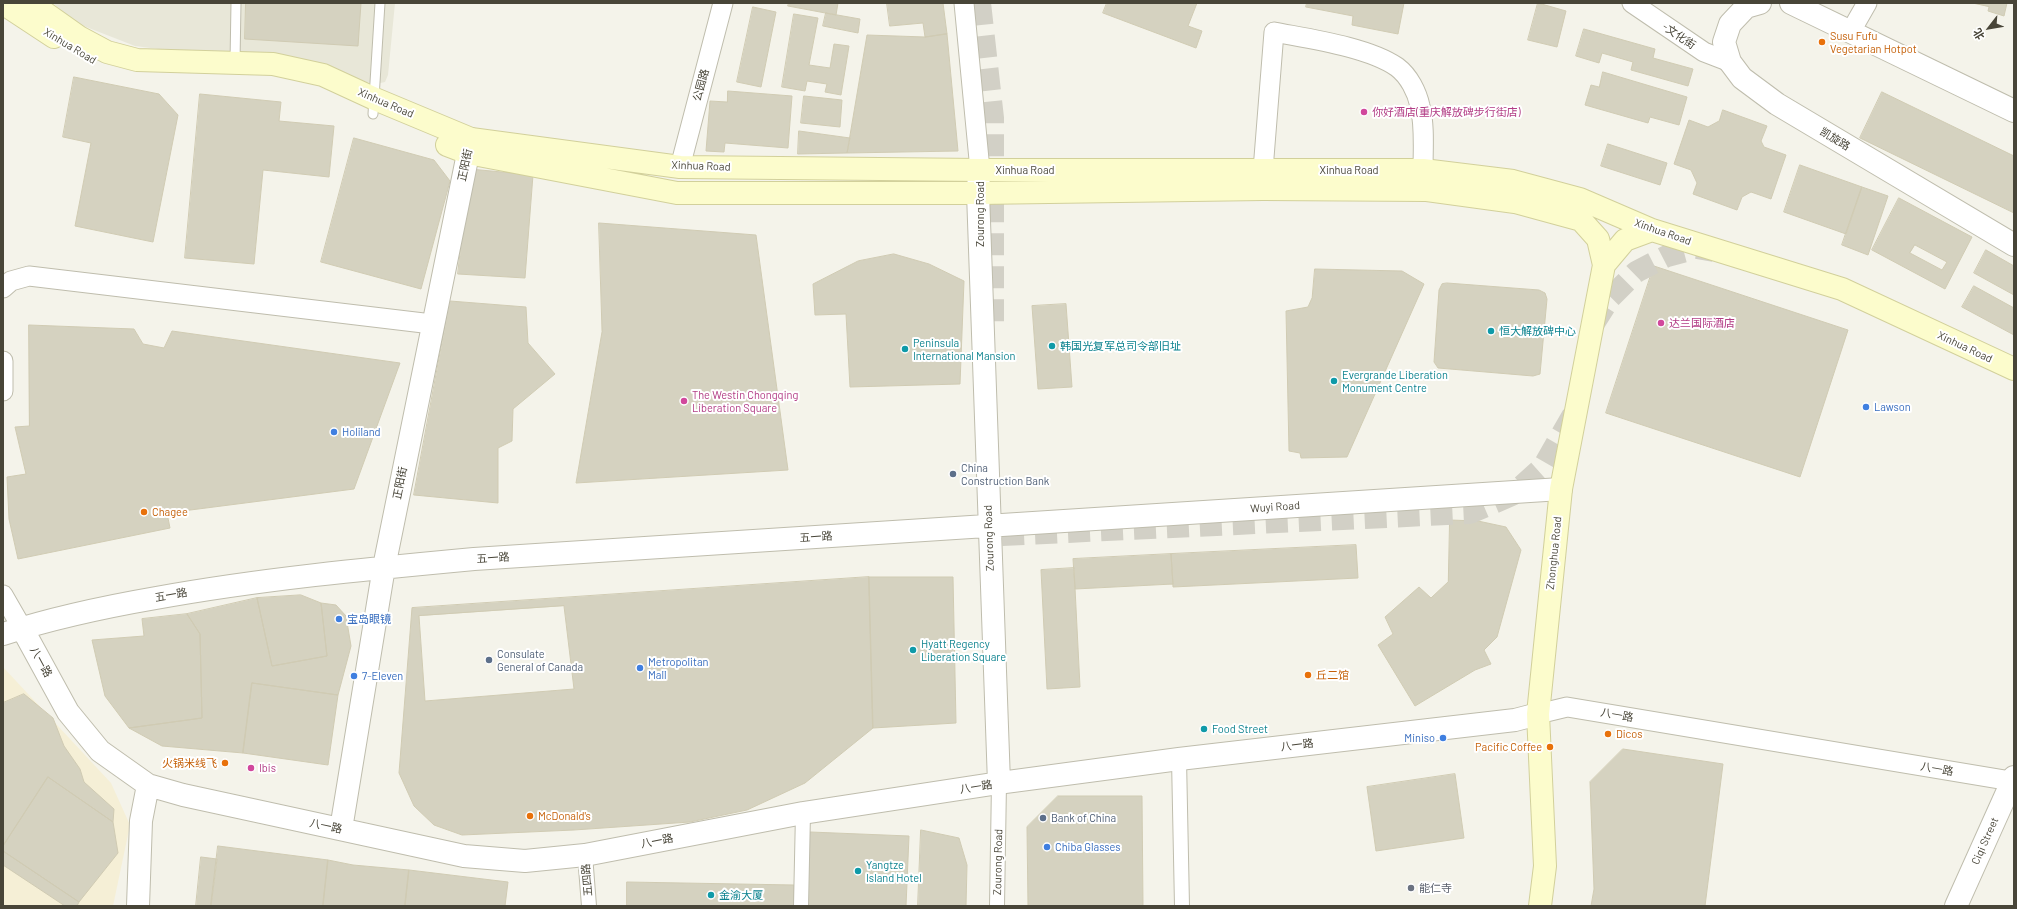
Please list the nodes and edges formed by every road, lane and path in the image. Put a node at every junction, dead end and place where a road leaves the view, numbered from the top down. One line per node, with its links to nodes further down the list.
1 (31, 3): 12 (main road, Xinhua Road)
2 (236, 3): 12 (lane)
3 (380, 3): 14 (lane)
4 (723, 3): 17 (street, 公园路)
5 (964, 3): 18 (street)
6 (1632, 3): 13 (street, -文化街)
7 (1760, 3): 13 (street, 凯旋路)
8 (1791, 3): 11 (street)
9 (1867, 3): 11 (street)
10 (3, 5): 14 (main road, Xinhua Road)
11 (1851, 31): 15 (street)
12 (235, 62): 14 (main road, Xinhua Road)
13 (1730, 62): 23 (street, 凯旋路)
14 (374, 107): 16 (main road, Xinhua Road)
15 (2014, 111)
16 (470, 146): 17 (main road, Xinhua Road); 21 (main road, Xinhua Road); 26 (street, 正阳街)
17 (680, 167): 18 (main road, Xinhua Road)
18 (980, 170): 19 (main road, Xinhua Road); 21 (street, Zourong Road)
19 (1263, 170): 20 (main road, Xinhua Road); 20 (street)
20 (1422, 170): 22 (main road, Xinhua Road)
21 (978, 193): 24 (main road, Xinhua Road); 31 (street, Zourong Road)
22 (1652, 230): 24 (main road, Zhonghua Road); 28 (main road, Xinhua Road)
23 (2014, 245)
24 (1604, 265): 30 (main road, Zhonghua Road)
25 (3, 288): 26 (street)
26 (432, 324): 32 (street, 正阳街)
27 (3, 361): 29 (street)
28 (2014, 369)
29 (3, 390)
30 (1561, 488): 31 (street, Wuyi Road); 35 (main road, Zhonghua Road)
31 (989, 526): 32 (street, 五一路); 38 (street, Zourong Road)
32 (384, 567): 34 (street, 五一路); 41 (street, 正阳街)
33 (3, 595): 34 (street)
34 (13, 631): 39 (street, 八一路)
35 (1538, 714): 36 (street, 八一路); 37 (street, 八一路); 48 (main road, Zhonghua Road)
36 (1179, 759): 38 (street, 八一路); 47 (street)
37 (2013, 779): 49 (street, Ciqi Street)
38 (999, 783): 40 (street, 八一路); 46 (street, Zourong Road)
39 (148, 785): 41 (street, 八一路); 43 (street)
40 (803, 814): 42 (street, 八一路); 45 (street)
41 (341, 829): 42 (street, 八一路)
42 (585, 855): 44 (street, 五四路)
43 (138, 906)
44 (589, 906)
45 (801, 906)
46 (998, 906)
47 (1182, 906)
48 (1540, 906)
49 (1956, 906)

